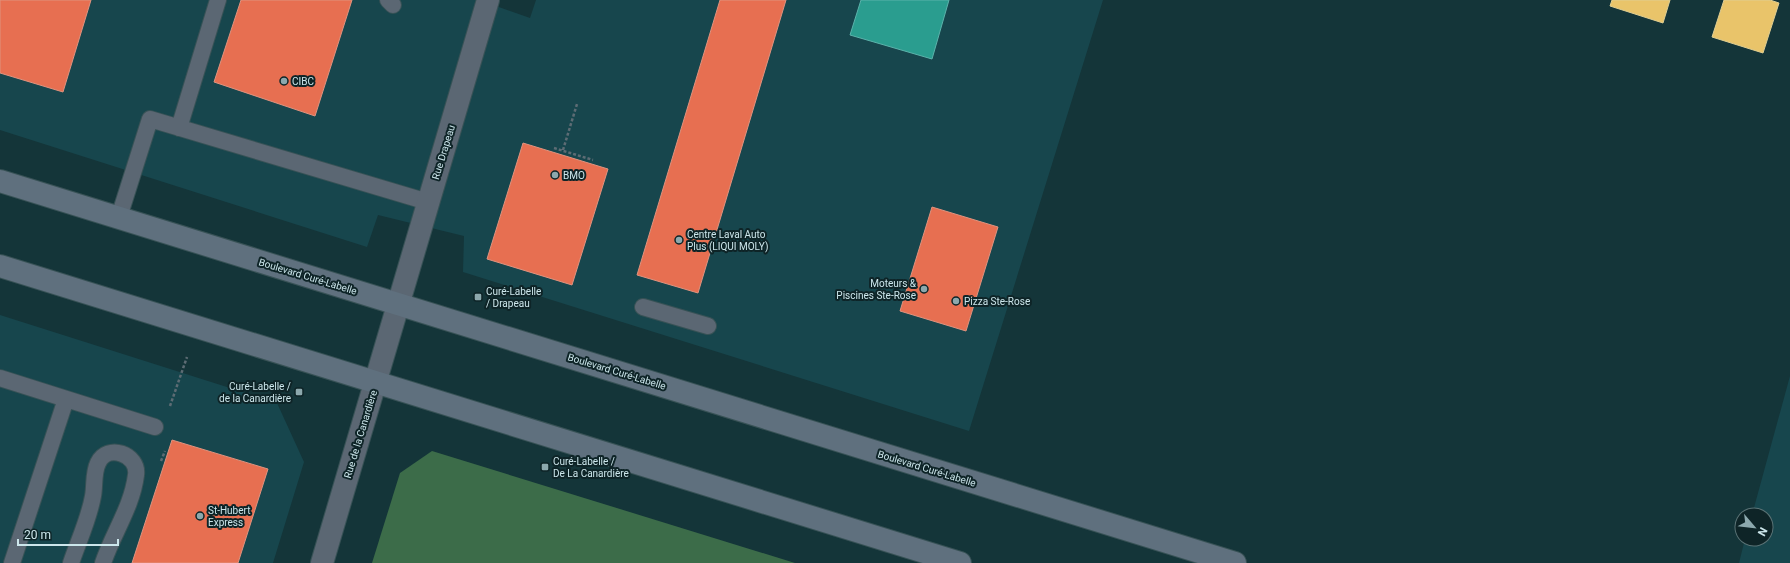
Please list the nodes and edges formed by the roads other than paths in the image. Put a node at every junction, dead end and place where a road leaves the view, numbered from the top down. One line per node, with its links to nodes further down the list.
1 (218, 0): 3 (lane)
2 (488, 0): 5 (street, Rue Drapeau)
3 (179, 128): 5 (lane); 6 (lane)
4 (0, 181): 6 (main road, Boulevard Curé-Labelle)
5 (428, 202): 8 (street, Rue Drapeau)
6 (119, 217): 8 (main road, Boulevard Curé-Labelle)
7 (0, 266): 12 (main road)
8 (398, 304): 12 (street, Rue de la Canardière); 20 (main road, Boulevard Curé-Labelle)
9 (644, 306): 10 (lane)
10 (708, 326)
11 (0, 378): 13 (lane)
12 (376, 383): 18 (street, Rue de la Canardière); 19 (main road)
13 (66, 399): 14 (lane); 15 (lane)
14 (155, 427)
15 (12, 563)
16 (71, 563): 17 (lane)
17 (103, 563)
18 (322, 563)
19 (960, 563)
20 (1234, 563)

